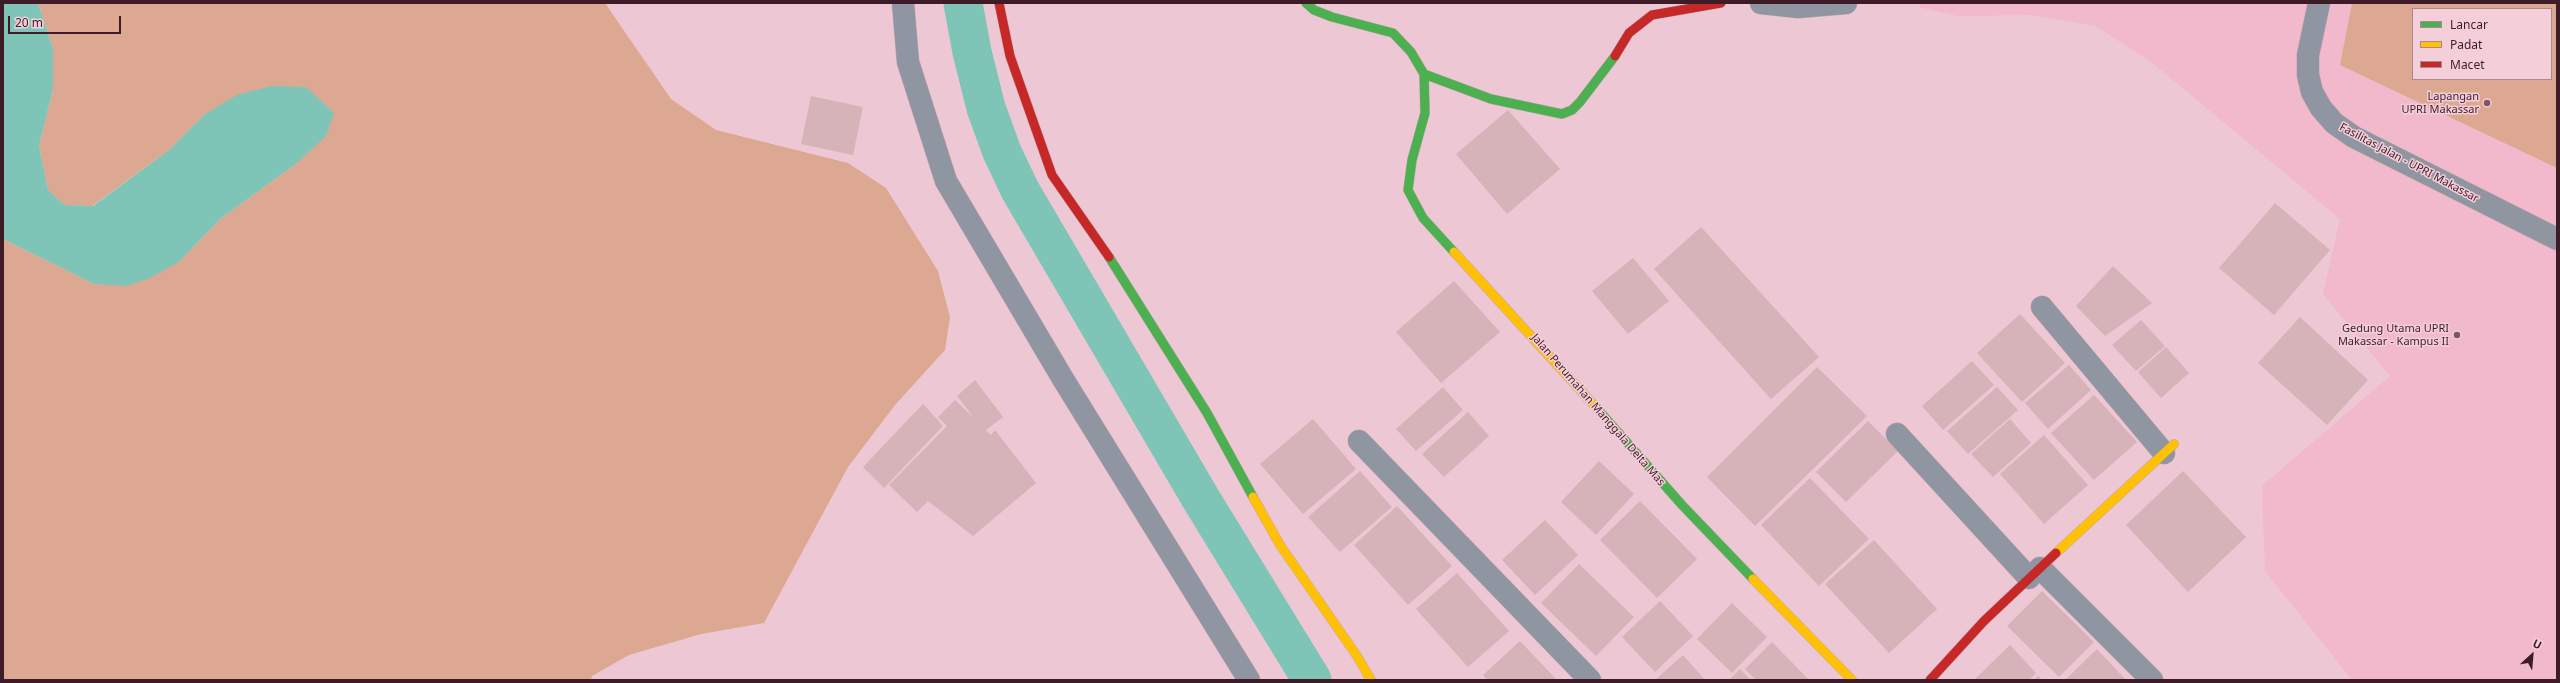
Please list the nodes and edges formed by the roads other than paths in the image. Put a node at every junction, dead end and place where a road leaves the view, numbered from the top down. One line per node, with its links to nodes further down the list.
1 (903, 3): 15 (street)
2 (999, 3): 16 (street)
3 (1306, 3): 8 (street)
4 (1721, 3): 8 (street)
5 (1761, 3): 6 (street)
6 (1846, 3)
7 (2319, 3): 9 (street, Fasilitas Jalan - UPRI Makassar)
8 (1424, 74): 18 (street, Jalan Perumahan Manggala Delta Mas)
9 (2557, 239)
10 (2042, 307): 13 (street)
11 (1897, 434): 14 (street)
12 (1359, 441): 17 (street)
13 (2169, 449): 14 (street)
14 (2034, 573): 19 (street); 20 (street)
15 (1249, 680)
16 (1371, 680)
17 (1590, 680)
18 (1852, 680)
19 (1930, 680)
20 (2152, 680)

